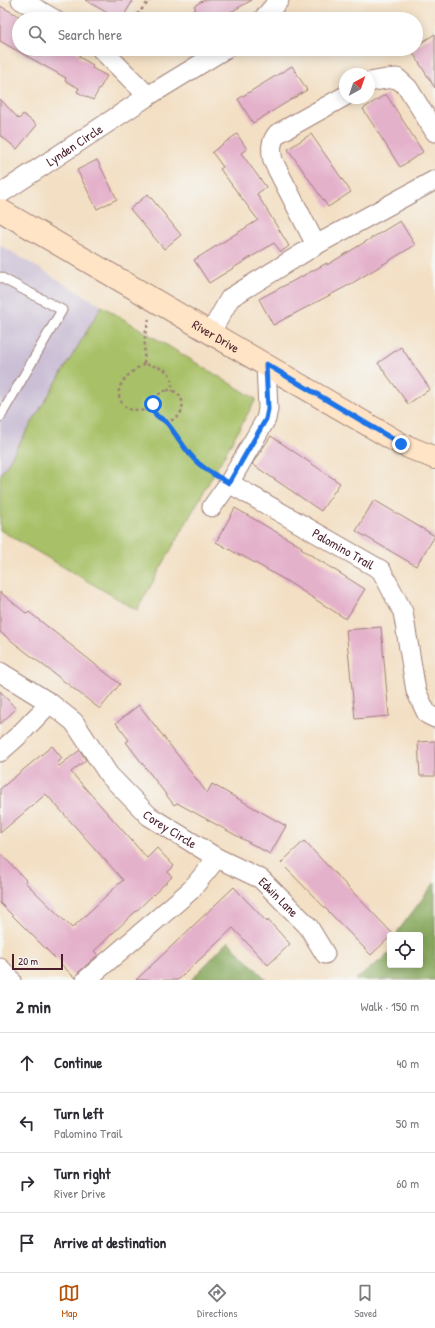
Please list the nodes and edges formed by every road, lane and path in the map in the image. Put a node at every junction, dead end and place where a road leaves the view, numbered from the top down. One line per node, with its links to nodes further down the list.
1 (21, 0): 4 (street)
2 (150, 0): 5 (path)
3 (279, 0): 6 (street)
4 (42, 12)
5 (139, 12)
6 (269, 12)
7 (108, 56): 10 (street)
8 (214, 56): 10 (street, Lynden Circle)
9 (375, 81): 12 (street)
10 (148, 96): 14 (street, Lynden Circle)
11 (339, 99): 16 (street)
12 (435, 132)
13 (435, 180): 16 (street)
14 (0, 194)
15 (0, 210): 18 (main road, River Drive)
16 (316, 245): 19 (street)
17 (0, 277): 24 (lane)
18 (155, 300): 19 (main road, River Drive); 20 (path)
19 (211, 332): 21 (main road, River Drive)
20 (144, 364): 22 (path); 23 (path)
21 (266, 364): 26 (main road, River Drive); 27 (street)
22 (172, 391): 23 (path); 25 (path)
23 (153, 410): 25 (path)
24 (0, 417)
25 (166, 421): 27 (path)
26 (435, 458)
27 (229, 483): 28 (street); 31 (street, Palomino Trail)
28 (212, 507)
29 (0, 672): 30 (street, Corey Circle)
30 (50, 704): 32 (street); 33 (street, Corey Circle)
31 (435, 718)
32 (0, 752)
33 (217, 858): 34 (street, Edwin Lane); 37 (street)
34 (325, 954)
35 (0, 968): 36 (street)
36 (11, 980)
37 (86, 980)

